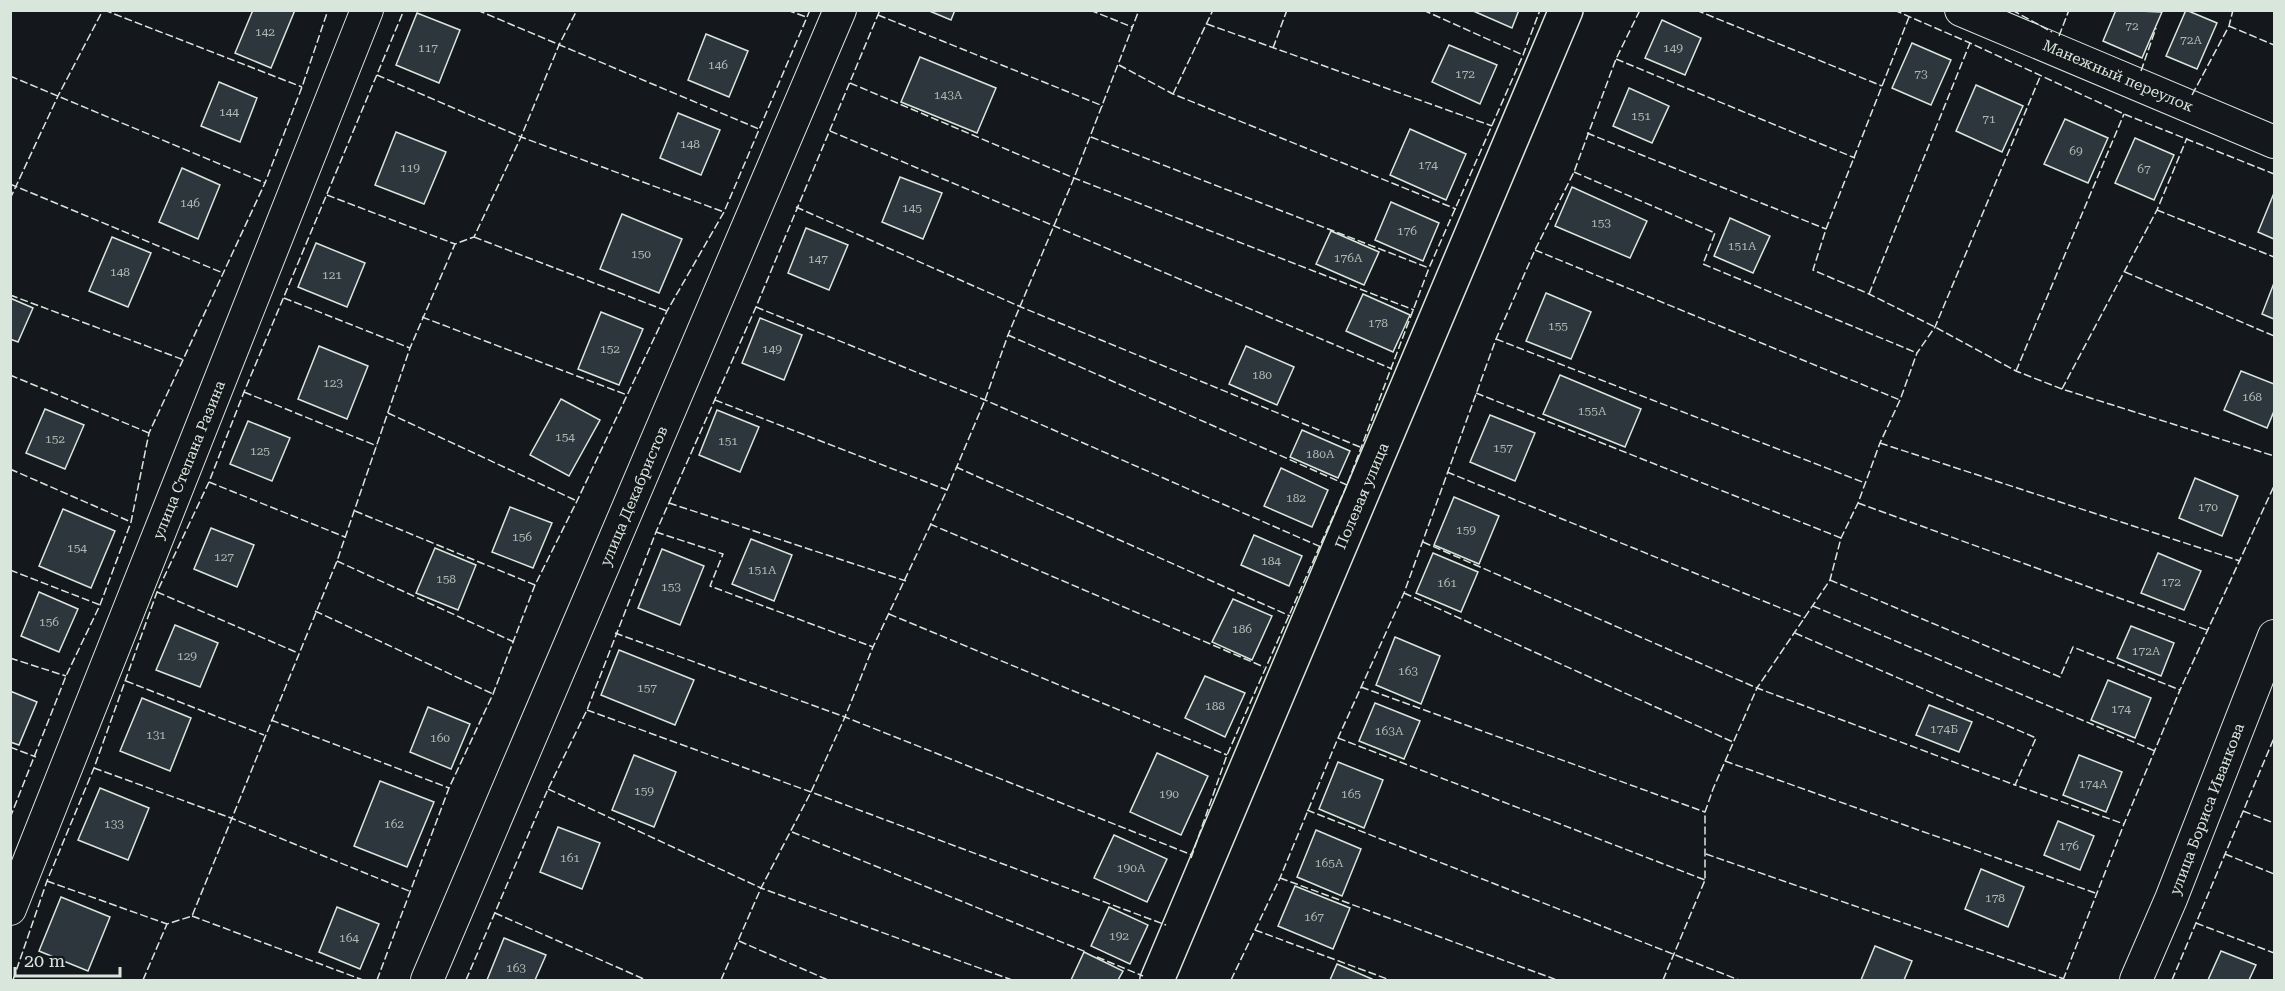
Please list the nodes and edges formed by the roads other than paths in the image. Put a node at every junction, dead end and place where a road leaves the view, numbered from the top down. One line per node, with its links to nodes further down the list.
1 (367, 10): 7 (street, улица Степана Разина)
2 (840, 10): 8 (street, улица Декабристов)
3 (1566, 10): 9 (street, Полевая улица)
4 (1961, 10): 5 (street, Манежный переулок)
5 (2274, 142)
6 (2274, 636): 10 (street, улица Бориса Иванкова)
7 (10, 909)
8 (427, 981)
9 (1157, 981)
10 (2136, 981)

